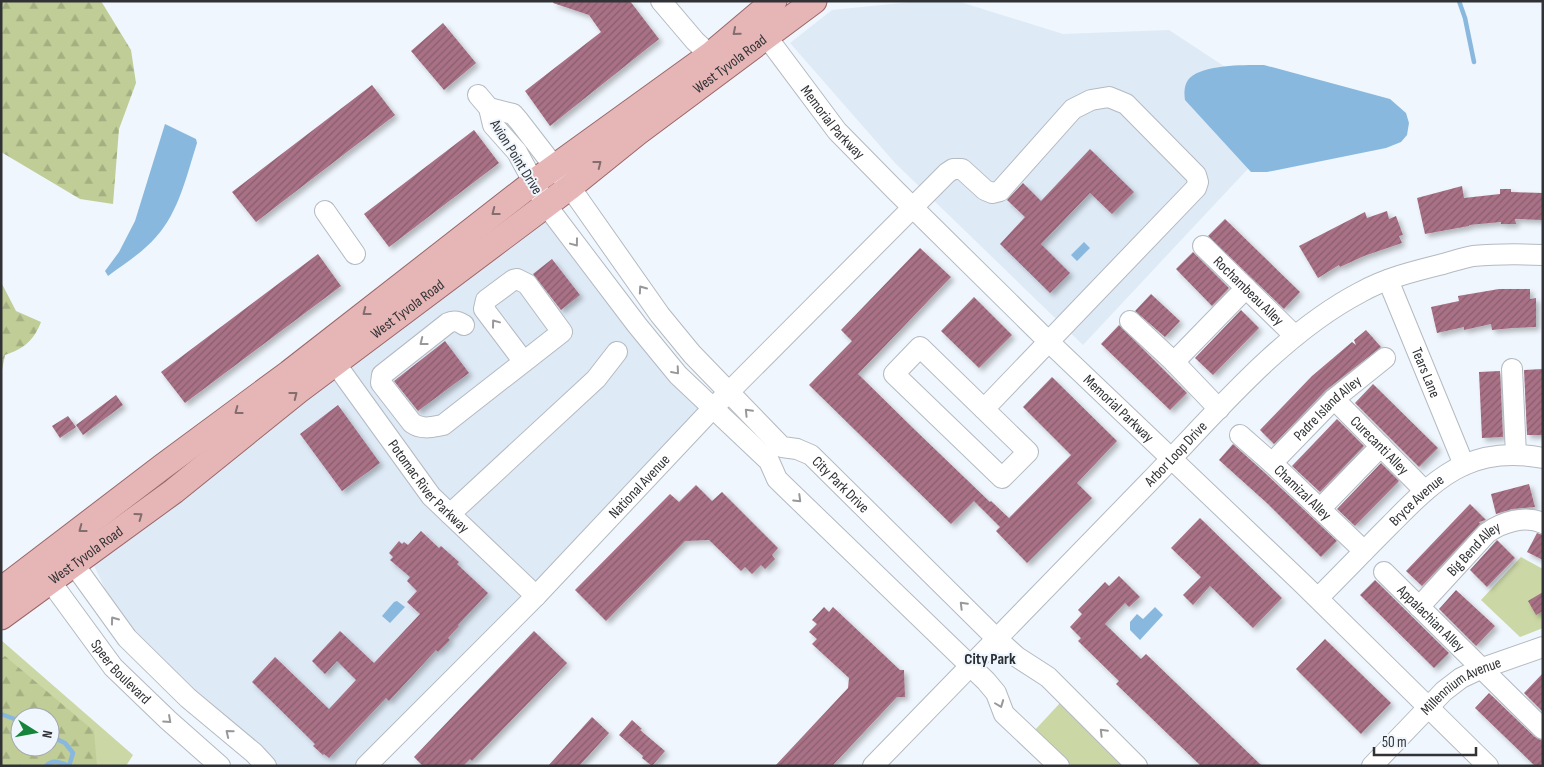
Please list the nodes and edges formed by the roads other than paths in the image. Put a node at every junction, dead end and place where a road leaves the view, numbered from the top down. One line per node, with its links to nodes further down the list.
1 (661, 1): 5 (street)
2 (774, 1): 5 (main road, West Tyvola Road, one-way to 5)
3 (814, 1): 4 (main road, West Tyvola Road)
4 (766, 36): 6 (main road, West Tyvola Road, one-way to 4); 9 (street, Memorial Parkway)
5 (710, 54): 6 (main road, West Tyvola Road)
6 (562, 177): 7 (main road, West Tyvola Road); 7 (street, Avion Point Drive); 8 (main road, West Tyvola Road); 16 (street, City Park Drive, one-way to 6)
7 (534, 182): 8 (street, Avion Point Drive); 45 (main road, West Tyvola Road, one-way to 45)
8 (546, 205): 19 (street, one-way to 19); 26 (main road, West Tyvola Road)
9 (912, 207): 21 (street, Memorial Parkway); 21 (street, National Avenue); 28 (street, National Avenue)
10 (325, 211): 12 (street)
11 (1202, 246): 15 (street, Rochambeau Alley)
12 (355, 254)
13 (1543, 255): 14 (street, Arbor Loop Drive)
14 (1388, 280): 20 (street, Arbor Loop Drive); 39 (street, Tears Lane)
15 (1246, 288): 20 (street, Rochambeau Alley); 25 (street)
16 (660, 315): 19 (street); 28 (street, City Park Drive)
17 (1130, 321): 25 (street)
18 (464, 325): 24 (street, one-way to 24)
19 (638, 325): 31 (street, one-way to 31)
20 (1296, 336): 30 (street, Arbor Loop Drive)
21 (1049, 342): 32 (street); 36 (street, Memorial Parkway)
22 (617, 352): 42 (street)
23 (1385, 358): 29 (street, Padre Island Alley)
24 (524, 362): 24 (street, one-way to 24)
25 (1174, 362): 30 (street)
26 (335, 363): 42 (street, Potomac River Parkway); 45 (main road, West Tyvola Road, one-way to 26)
27 (1512, 369): 35 (street)
28 (729, 393): 31 (street, National Avenue); 53 (street, City Park Drive, one-way to 28)
29 (1334, 399): 34 (street, Curecanti Alley); 38 (street, Padre Island Alley)
30 (1219, 408): 36 (street, Arbor Loop Drive)
31 (712, 409): 49 (street, National Avenue); 55 (street, one-way to 55)
32 (984, 409): 32 (street)
33 (1240, 435): 38 (street, Chamizal Alley)
34 (1381, 446): 40 (street, Curecanti Alley); 41 (street)
35 (1516, 455): 37 (street, Bryce Avenue); 39 (street, Bryce Avenue)
36 (1172, 458): 50 (street, Memorial Parkway); 53 (street, Arbor Loop Drive)
37 (1543, 458)
38 (1272, 464): 41 (street, Chamizal Alley)
39 (1464, 465): 40 (street, Bryce Avenue)
40 (1425, 491): 44 (street, Bryce Avenue)
41 (1320, 509): 44 (street, Chamizal Alley)
42 (450, 514): 49 (street, Potomac River Parkway)
43 (1543, 523): 51 (street, Big Bend Alley)
44 (1364, 551): 50 (street, Bryce Avenue)
45 (67, 555): 46 (main road, West Tyvola Road); 60 (street, one-way to 45)
46 (43, 572): 48 (main road, West Tyvola Road); 52 (main road, West Tyvola Road); 59 (street, Speer Boulevard, one-way to 59)
47 (1384, 572): 51 (street, Appalachian Alley)
48 (1, 590)
49 (536, 596): 61 (street, National Avenue)
50 (1318, 598): 57 (street, Memorial Parkway)
51 (1419, 607): 56 (street, Appalachian Alley)
52 (1, 618)
53 (997, 639): 55 (street, Arbor Loop Drive); 64 (street, City Park Drive, one-way to 53)
54 (1543, 648): 56 (street, Millennium Avenue)
55 (971, 666): 62 (street, Arbor Loop Drive); 63 (street, one-way to 63)
56 (1480, 669): 57 (street, Millennium Avenue); 58 (street, Appalachian Alley)
57 (1429, 708): 65 (street, Millennium Avenue); 66 (street, Memorial Parkway)
58 (1543, 729)
59 (220, 766)
60 (266, 766)
61 (366, 766)
62 (873, 766)
63 (1059, 766)
64 (1137, 766)
65 (1372, 766)
66 (1488, 766)

